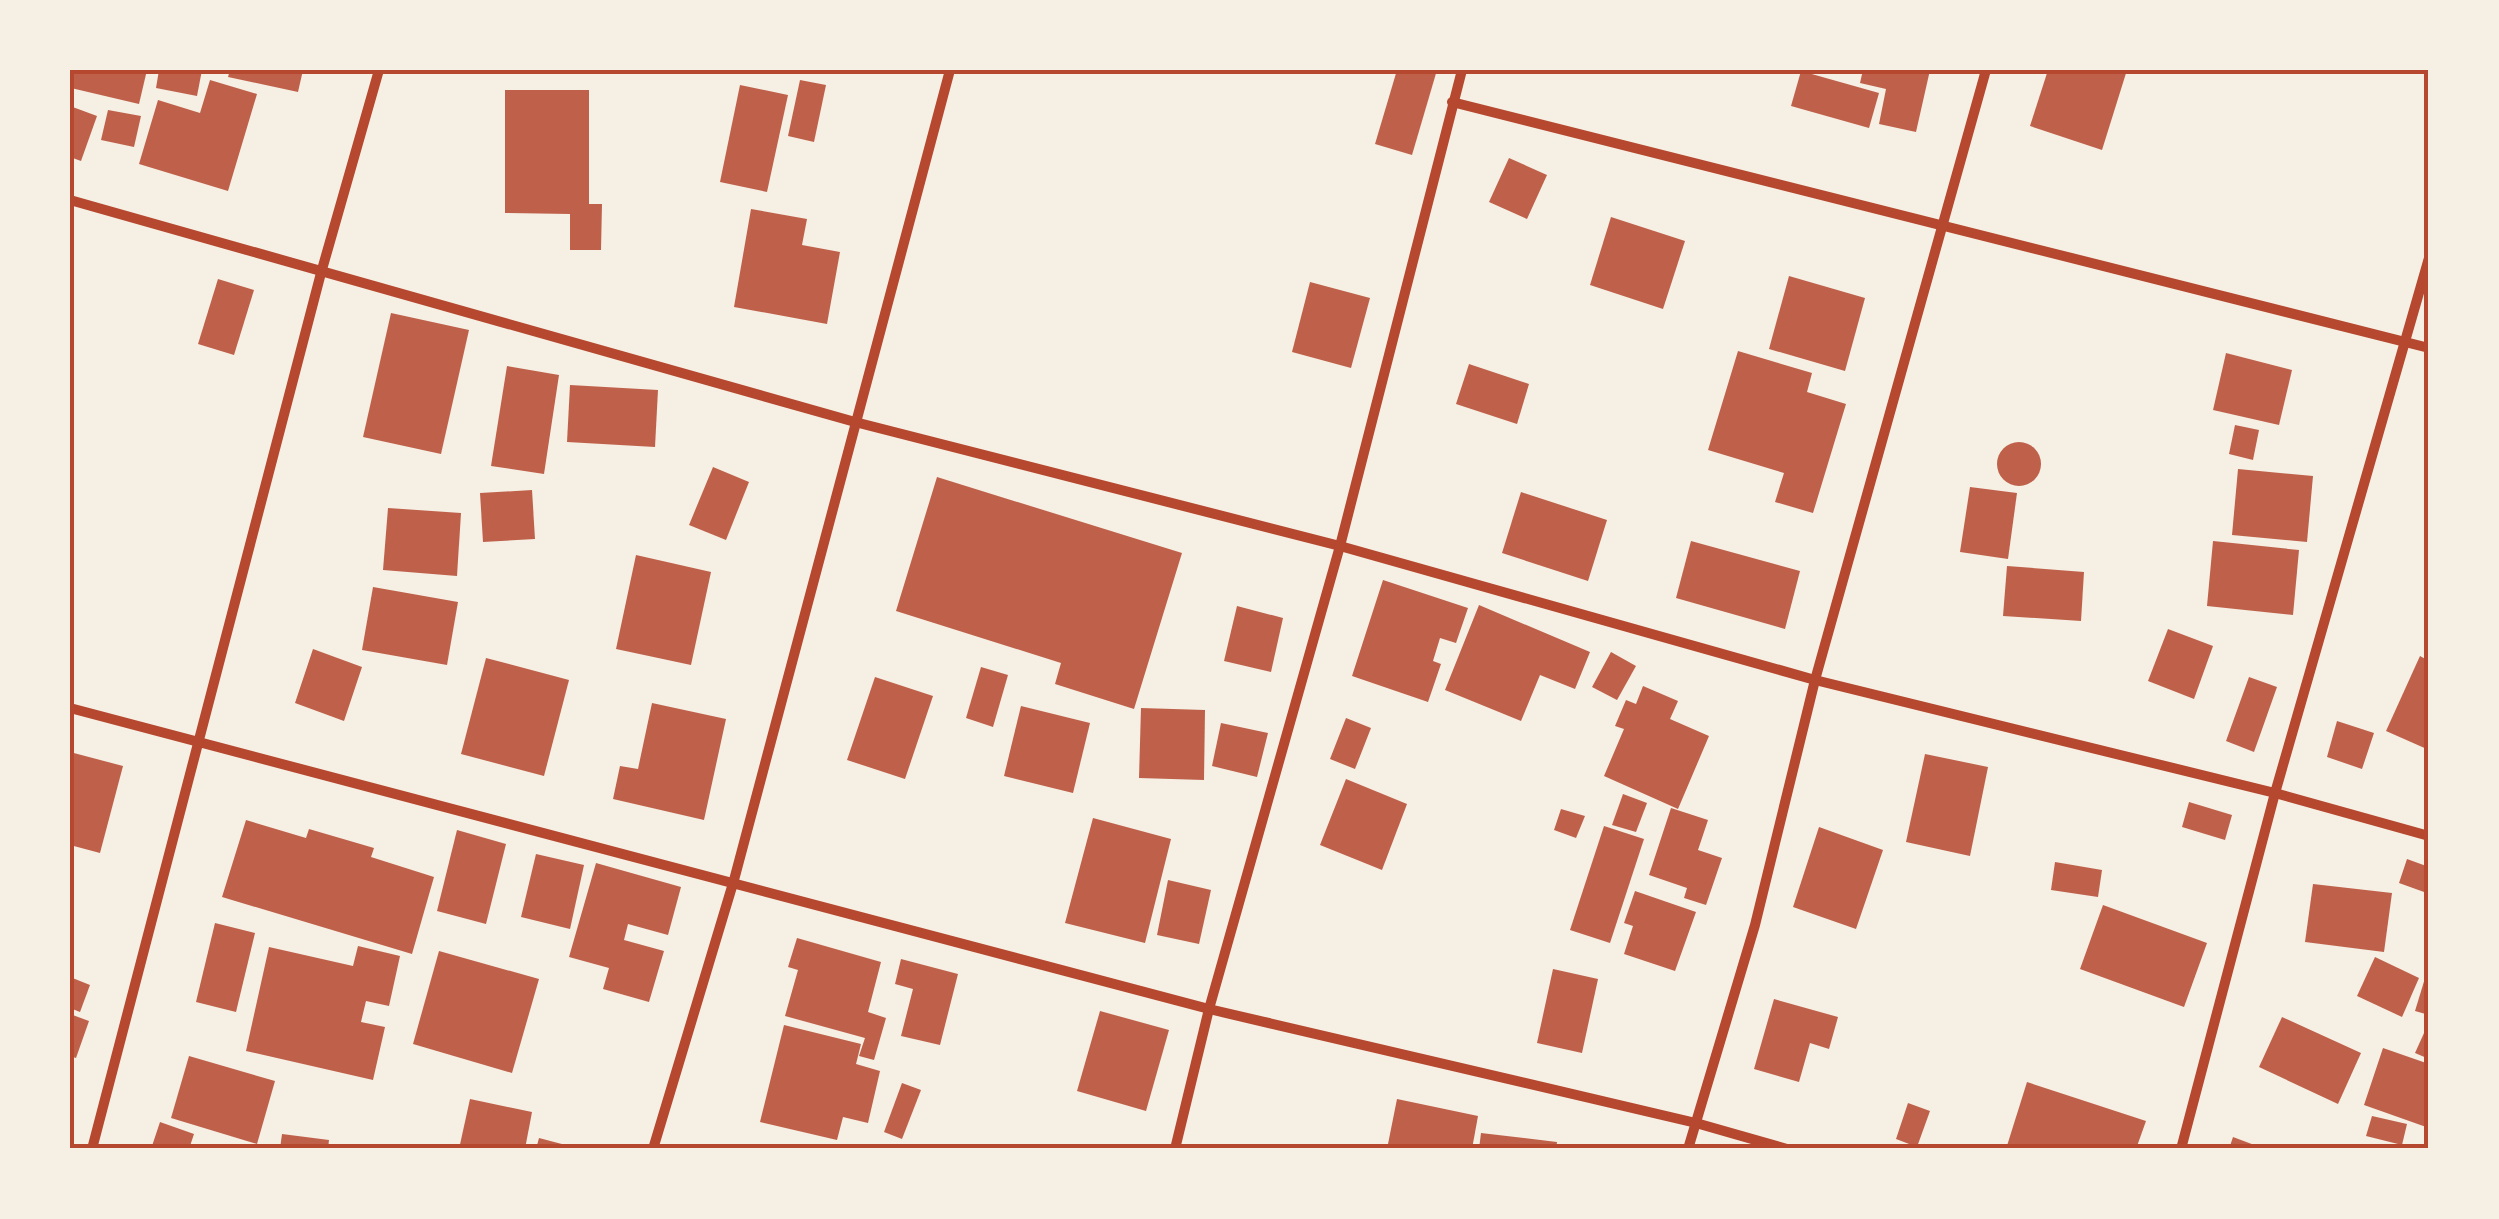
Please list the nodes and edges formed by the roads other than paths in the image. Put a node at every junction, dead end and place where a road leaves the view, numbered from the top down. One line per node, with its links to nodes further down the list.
1 (379, 70): 9 (street)
2 (950, 70): 12 (street)
3 (1462, 70): 5 (street)
4 (1986, 70): 7 (street)
5 (1452, 102): 7 (street); 13 (street)
6 (70, 200): 9 (street)
7 (1944, 228): 10 (street); 14 (street)
8 (2429, 258): 10 (street)
9 (321, 273): 12 (street); 16 (street)
10 (2408, 343): 11 (street); 17 (street)
11 (2429, 348)
12 (855, 422): 13 (street); 19 (street)
13 (1340, 546): 14 (street); 20 (street)
14 (1816, 680): 17 (street); 21 (street)
15 (70, 708): 16 (street)
16 (200, 745): 19 (street); 22 (street)
17 (2275, 793): 18 (street); 27 (street)
18 (2429, 836)
19 (734, 880): 20 (street); 23 (street)
20 (1209, 1010): 21 (street); 24 (street)
21 (1696, 1122): 25 (street); 26 (street)
22 (92, 1149)
23 (652, 1149)
24 (1175, 1149)
25 (1688, 1149)
26 (1787, 1149)
27 (2182, 1149)

